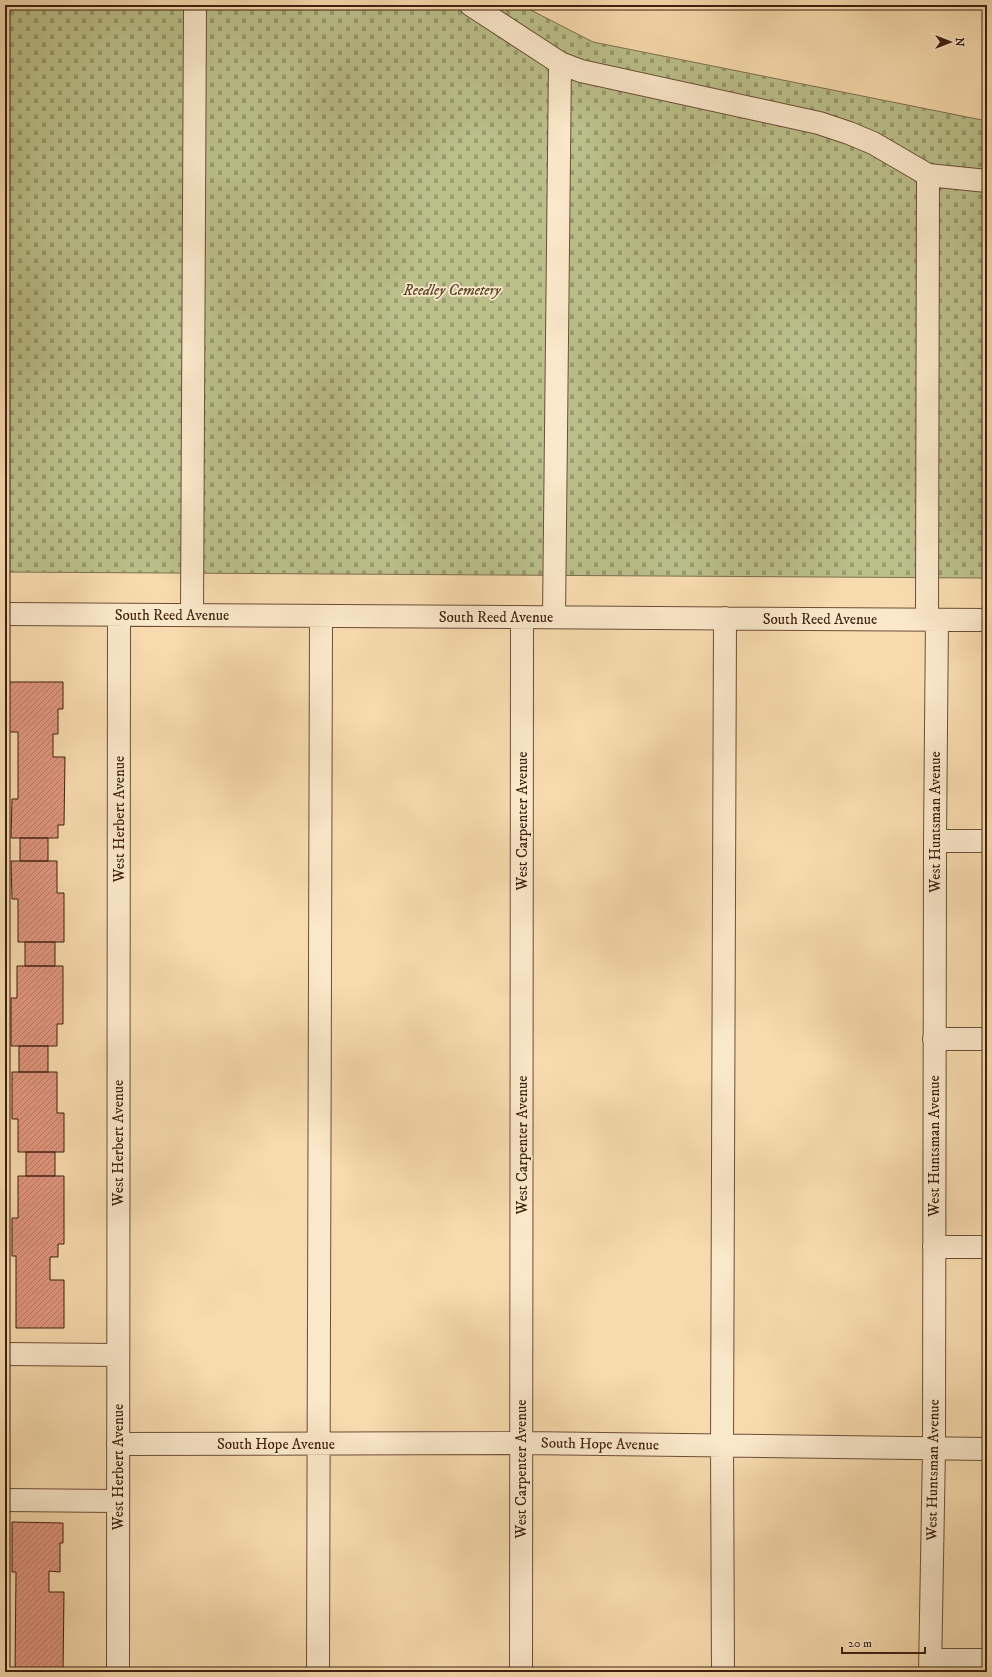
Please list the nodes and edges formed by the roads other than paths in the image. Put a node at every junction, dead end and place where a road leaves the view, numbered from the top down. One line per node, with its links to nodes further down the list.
1 (195, 5): 8 (street)
2 (471, 5): 3 (street)
3 (560, 63): 4 (street); 11 (street)
4 (928, 175): 5 (street); 13 (street, West Huntsman Avenue)
5 (987, 181)
6 (5, 614): 7 (street, South Reed Avenue)
7 (119, 615): 8 (street, South Reed Avenue); 22 (street, West Herbert Avenue)
8 (192, 615): 9 (street, South Reed Avenue)
9 (321, 617): 10 (street, South Reed Avenue); 25 (street)
10 (522, 617): 11 (street, South Reed Avenue); 23 (street, West Carpenter Avenue)
11 (554, 617): 12 (street, South Reed Avenue)
12 (725, 618): 13 (street, South Reed Avenue); 26 (street)
13 (932, 620): 14 (street, South Reed Avenue); 15 (street, West Huntsman Avenue)
14 (987, 620)
15 (935, 841): 16 (street); 17 (street, West Huntsman Avenue)
16 (987, 841)
17 (934, 1039): 18 (street); 19 (street, West Huntsman Avenue)
18 (987, 1039)
19 (934, 1247): 20 (street); 27 (street, West Huntsman Avenue)
20 (987, 1247)
21 (5, 1354): 22 (street)
22 (118, 1355): 24 (street, West Herbert Avenue)
23 (522, 1443): 25 (street, South Hope Avenue); 26 (street, South Hope Avenue); 35 (street, West Carpenter Avenue)
24 (118, 1444): 25 (street, South Hope Avenue); 30 (street, West Herbert Avenue)
25 (318, 1444): 34 (street)
26 (722, 1445): 27 (street, South Hope Avenue); 36 (street)
27 (934, 1449): 28 (street, South Hope Avenue); 32 (street, West Huntsman Avenue)
28 (987, 1449)
29 (5, 1500): 30 (street)
30 (118, 1501): 33 (street, West Herbert Avenue)
31 (987, 1660): 32 (street)
32 (931, 1666)
33 (118, 1672)
34 (318, 1672)
35 (521, 1672)
36 (723, 1672)

